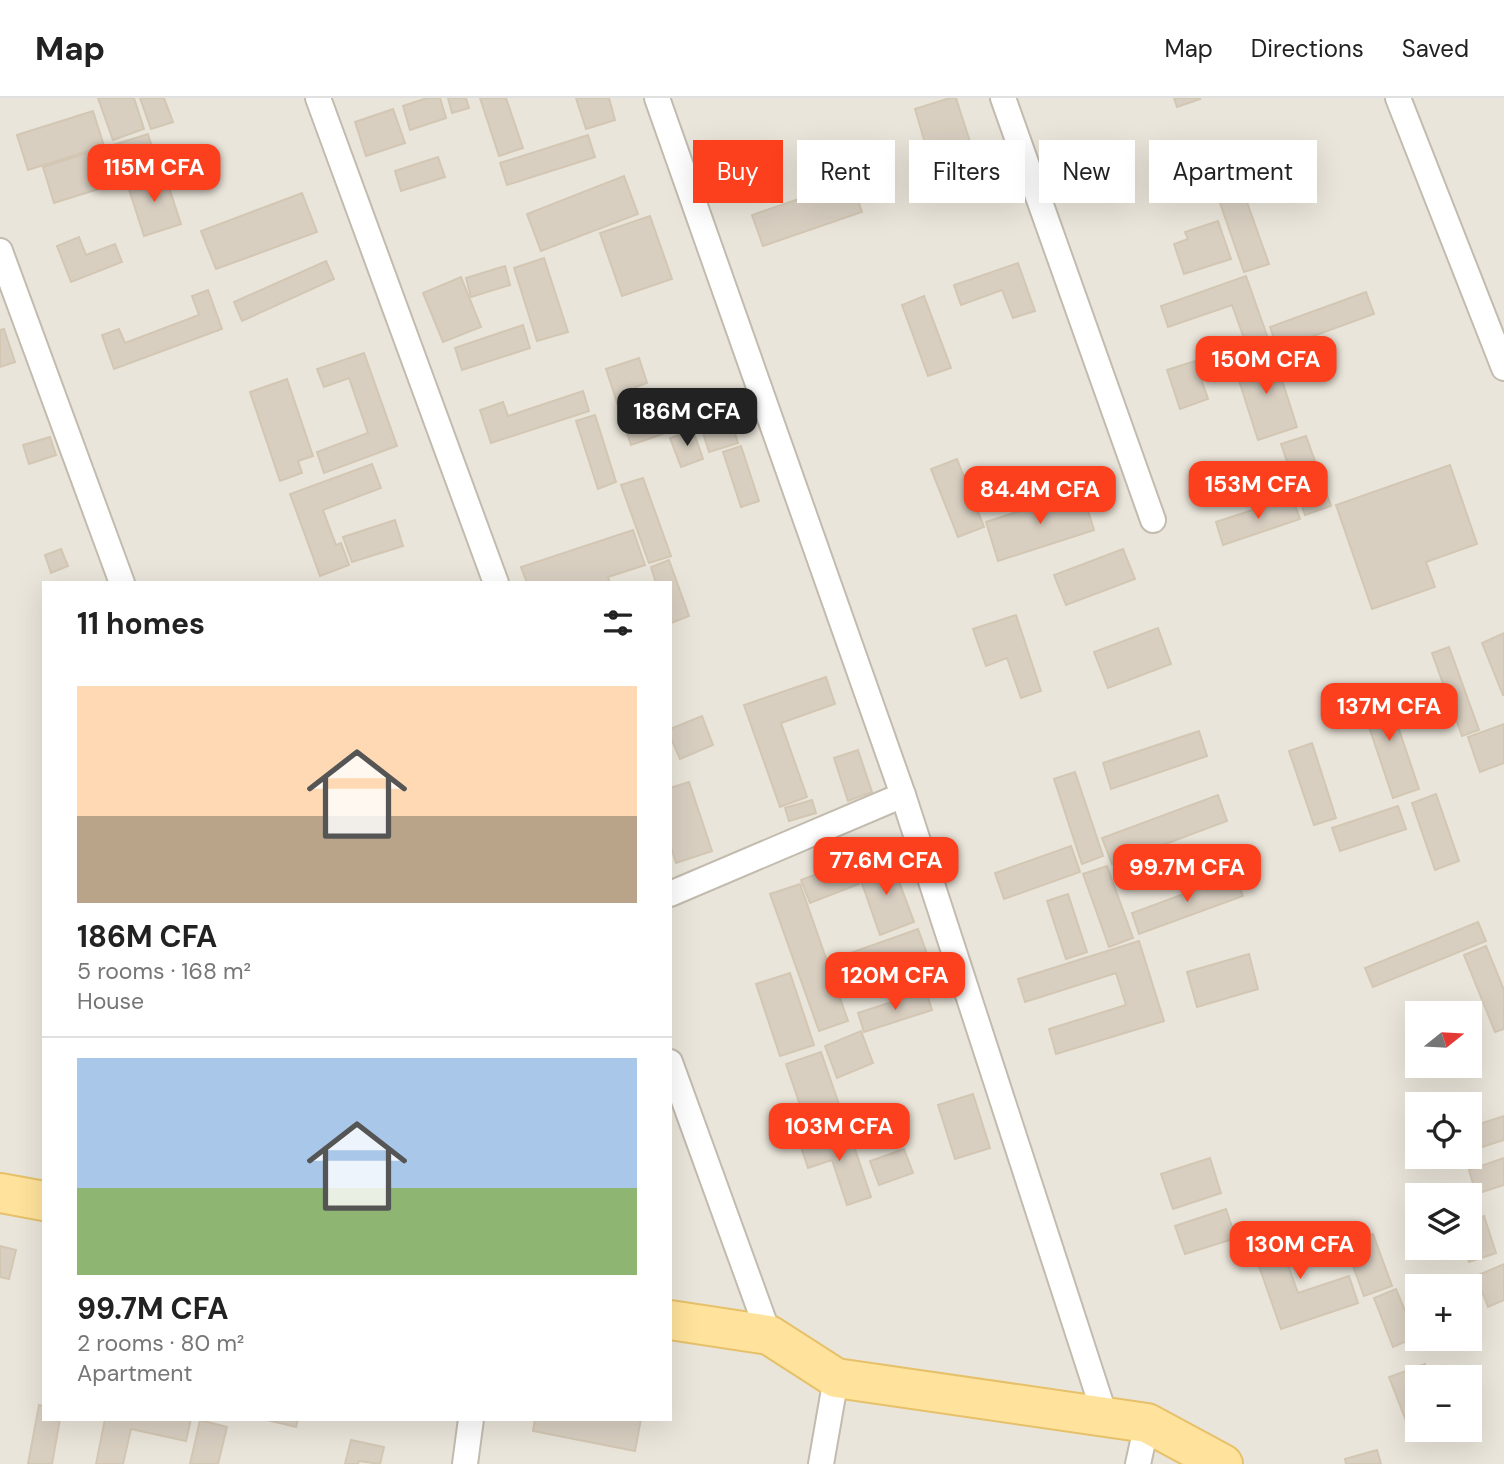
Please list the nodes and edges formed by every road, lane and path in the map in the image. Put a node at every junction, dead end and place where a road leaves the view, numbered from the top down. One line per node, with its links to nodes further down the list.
1 (318, 98): 9 (street)
2 (657, 98): 10 (street)
3 (1003, 98): 7 (street)
4 (1398, 98): 6 (street)
5 (0, 251): 8 (street)
6 (1504, 368)
7 (1153, 520)
8 (121, 581)
9 (495, 581)
10 (903, 795): 11 (street); 18 (street)
11 (672, 893)
12 (672, 1068): 16 (street)
13 (0, 1193): 14 (main road)
14 (42, 1201)
15 (672, 1320): 16 (main road)
16 (769, 1335): 17 (main road)
17 (836, 1378): 18 (main road); 22 (street)
18 (1105, 1416): 20 (main road)
19 (471, 1421): 21 (street)
20 (1147, 1423): 23 (street); 24 (main road)
21 (465, 1464)
22 (821, 1464)
23 (1139, 1464)
24 (1223, 1464)

